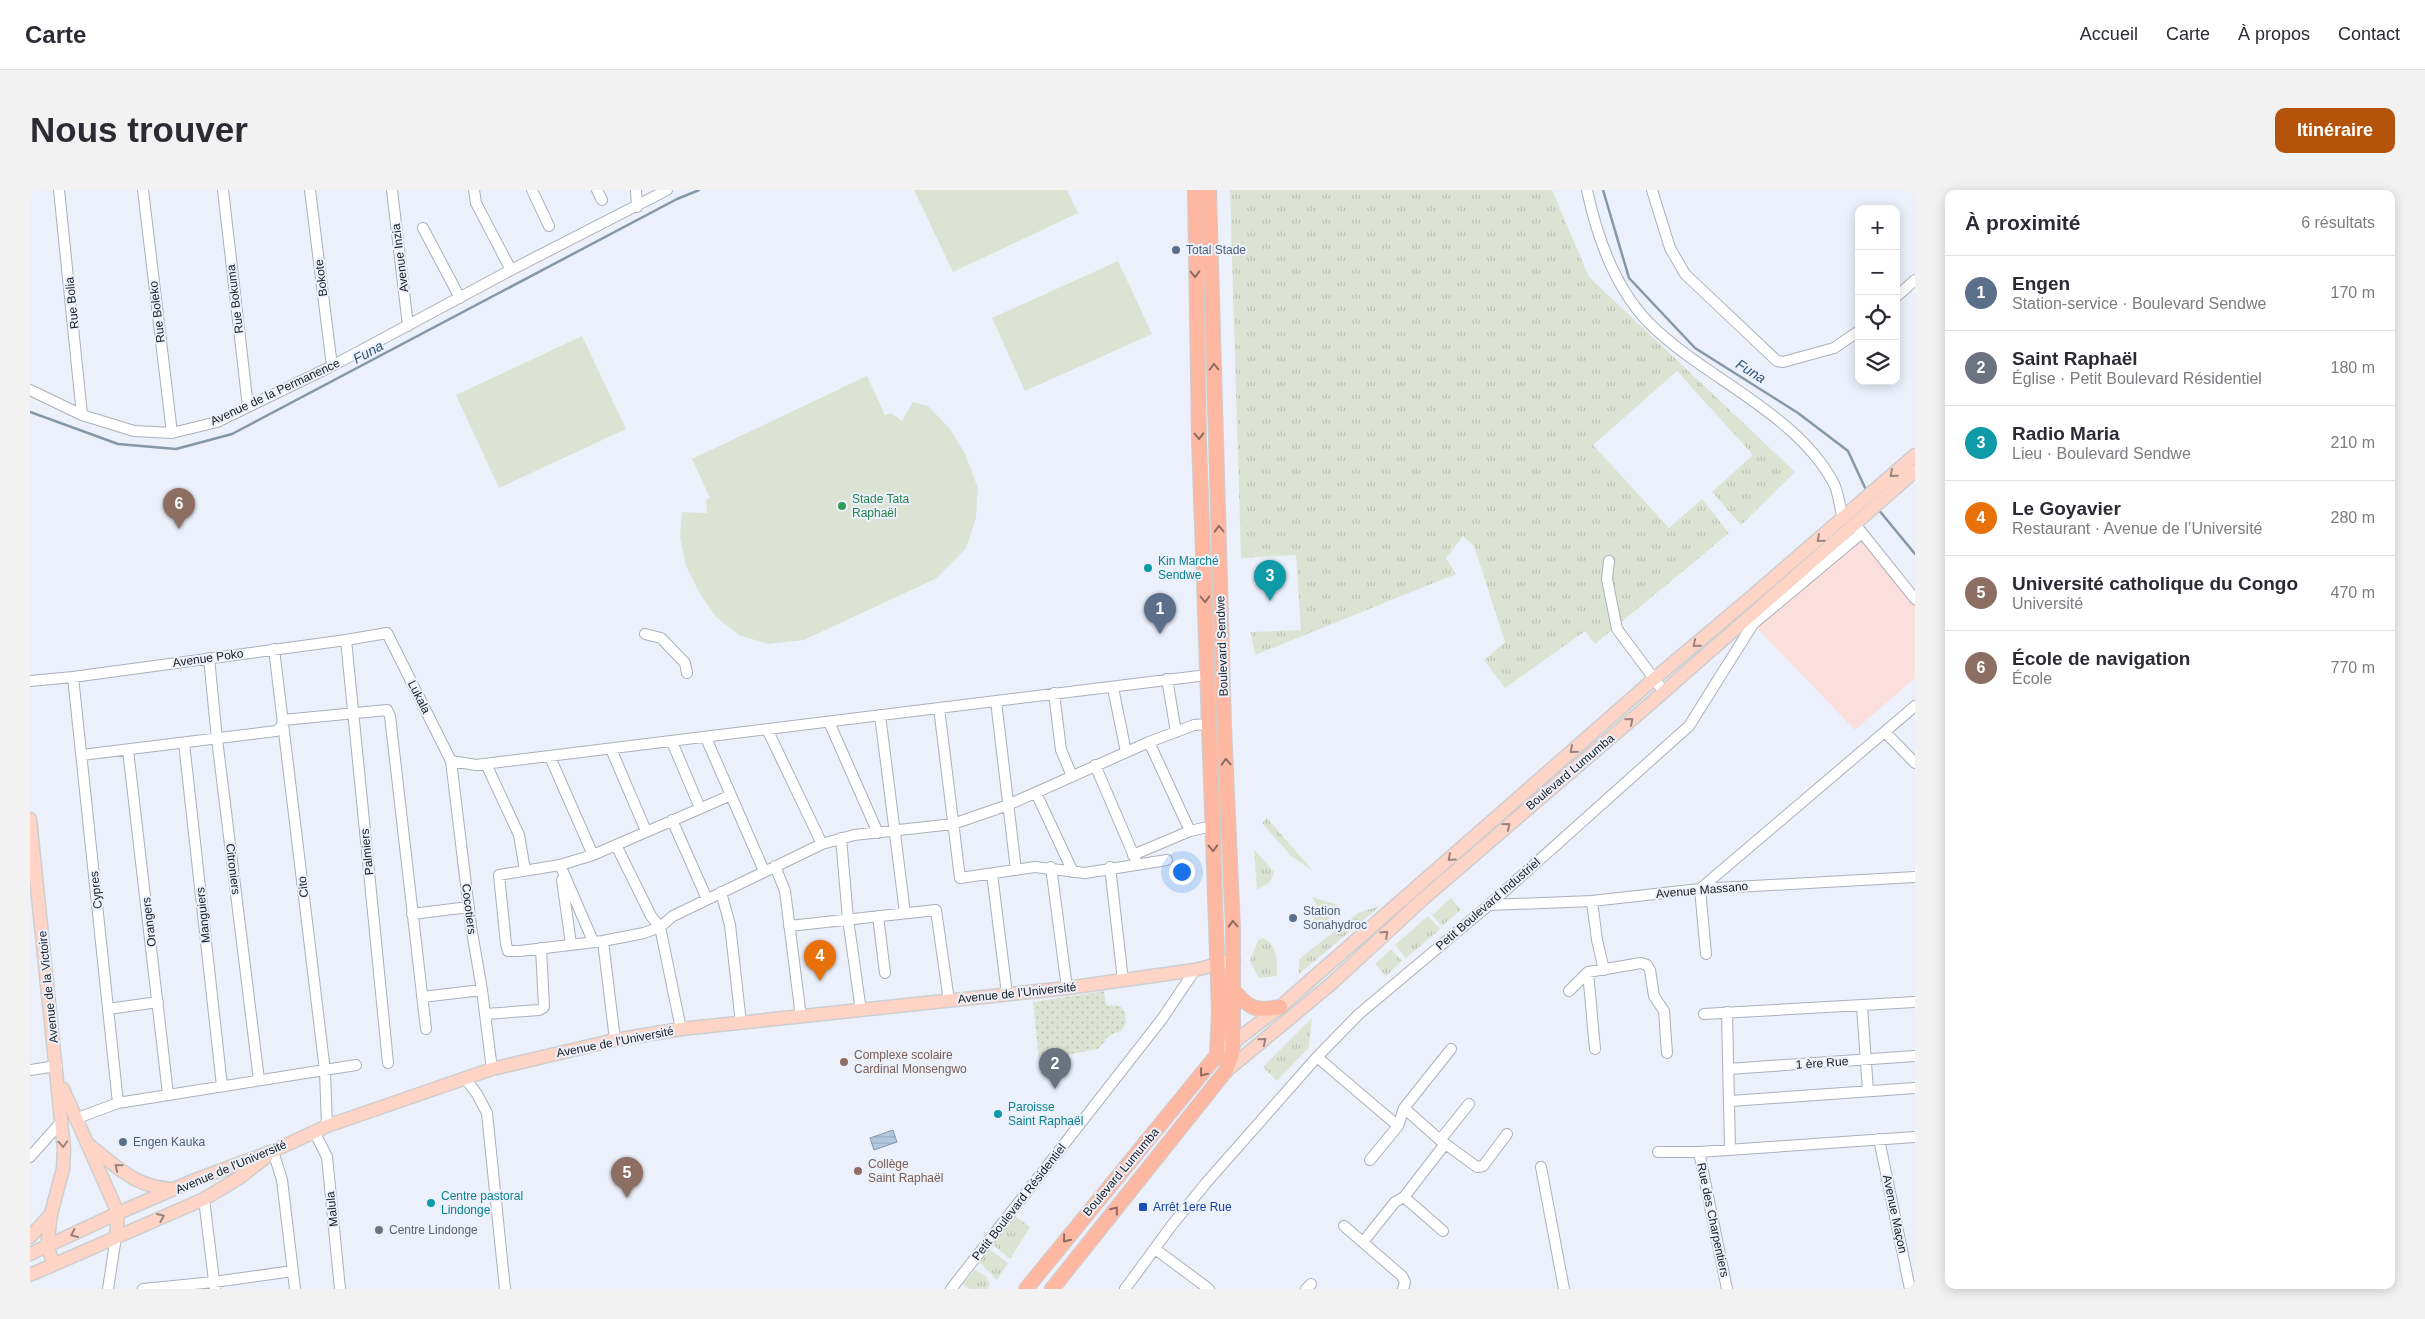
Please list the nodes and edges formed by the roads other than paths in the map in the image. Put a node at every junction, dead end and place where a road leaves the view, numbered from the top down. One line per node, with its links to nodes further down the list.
1 (59, 190): 28 (street, Rue Bolia)
2 (143, 190): 29 (street, Rue Boleko)
3 (223, 190): 27 (street, Rue Bokuma)
4 (310, 190): 25 (street, Bokote)
5 (392, 190): 23 (street, Avenue Inzia)
6 (474, 190): 19 (street)
7 (532, 190): 17 (street)
8 (597, 190): 15 (street)
9 (636, 190): 16 (street)
10 (667, 190): 16 (street, Avenue de la Permanence)
11 (1195, 190): 43 (highway, Boulevard Sendwe, one-way to 43)
12 (1209, 190): 121 (highway, Boulevard Sendwe, one-way to 12)
13 (1587, 190): 33 (street)
14 (1652, 190): 24 (street)
15 (602, 200)
16 (637, 207): 19 (street, Avenue de la Permanence)
17 (549, 226)
18 (423, 228): 22 (street)
19 (511, 270): 22 (street, Avenue de la Permanence)
20 (1915, 280): 21 (street)
21 (1898, 295)
22 (460, 298): 23 (street, Avenue de la Permanence)
23 (408, 326): 25 (street, Avenue de la Permanence)
24 (1855, 334)
25 (332, 366): 27 (street, Avenue de la Permanence)
26 (30, 390): 28 (street, Avenue de la Permanence)
27 (248, 407): 29 (street, Avenue de la Permanence)
28 (82, 415): 29 (street, Avenue de la Permanence)
29 (172, 433)
30 (1915, 455): 32 (main road, Boulevard Lumumba, one-way to 32)
31 (1915, 471): 32 (main road, Boulevard Lumumba)
32 (1875, 498): 33 (main road, Boulevard Lumumba); 34 (main road, Boulevard Lumumba)
33 (1843, 518): 46 (main road, Boulevard Lumumba, one-way to 46)
34 (1861, 525): 36 (street); 49 (main road, Boulevard Lumumba); 109 (street, Petit Boulevard Industriel)
35 (1609, 561): 46 (street)
36 (1915, 599)
37 (387, 633): 39 (street, Avenue Poko); 73 (street, Lukala)
38 (645, 634): 42 (street)
39 (346, 640): 40 (street, Avenue Poko); 54 (street, Palmiers)
40 (274, 649): 41 (street, Avenue Poko); 56 (street, Cito)
41 (208, 658): 44 (street, Avenue Poko); 63 (street, Citroniers)
42 (687, 674)
43 (1207, 675): 45 (street); 58 (highway, Boulevard Sendwe)
44 (73, 678): 47 (street, Avenue Poko); 70 (street, Cypres)
45 (1167, 679): 48 (street); 60 (street)
46 (1654, 679): 49 (street); 138 (main road, Boulevard Lumumba, one-way to 138)
47 (30, 681)
48 (1113, 688): 50 (street); 69 (street)
49 (1664, 692): 164 (main road, Boulevard Lumumba, one-way to 49)
50 (1054, 693): 51 (street); 76 (street)
51 (996, 701): 53 (street); 79 (street)
52 (1915, 706): 61 (street)
53 (939, 708): 55 (street); 83 (street)
54 (353, 714): 56 (street); 112 (street); 157 (street, Palmiers)
55 (880, 715): 57 (street); 87 (street)
56 (283, 720): 63 (street); 162 (street, Cito)
57 (829, 722): 59 (street); 88 (street)
58 (1209, 724): 60 (street); 84 (highway, Boulevard Sendwe)
59 (767, 729): 62 (street); 90 (street)
60 (1176, 732): 65 (street)
61 (1885, 732): 71 (street); 105 (street)
62 (706, 738): 64 (street); 78 (street)
63 (216, 739): 66 (street); 166 (street, Citroniers)
64 (672, 742): 67 (street); 80 (street)
65 (1149, 742): 69 (street); 86 (street)
66 (184, 743): 68 (street); 167 (street, Manguiers)
67 (611, 749): 72 (street); 85 (street)
68 (128, 750): 70 (street); 135 (street, Orangers)
69 (1126, 752): 75 (street)
70 (82, 755): 139 (street, Cypres)
71 (1913, 756)
72 (550, 757): 74 (street); 92 (street)
73 (451, 761): 74 (street); 110 (street, Cocotiers)
74 (486, 764): 99 (street)
75 (1095, 765): 76 (street); 93 (street)
76 (1072, 776): 77 (street)
77 (1036, 793): 79 (street); 102 (street)
78 (729, 796): 80 (street); 101 (street)
79 (1008, 805): 83 (street); 100 (street)
80 (700, 808): 82 (street)
81 (30, 819): 163 (main road, Avenue de la Victoire)
82 (672, 820): 85 (street); 107 (street)
83 (953, 824): 87 (street); 103 (street)
84 (1212, 826): 86 (street); 122 (highway, Boulevard Sendwe, one-way to 122)
85 (646, 831): 91 (street)
86 (1190, 831): 93 (street)
87 (895, 832): 88 (street); 111 (street)
88 (878, 833): 89 (street)
89 (841, 838): 90 (street); 114 (street)
90 (822, 844): 96 (street)
91 (616, 845): 92 (street); 116 (street)
92 (593, 855): 95 (street)
93 (1135, 859): 94 (street); 98 (street)
94 (1167, 860)
95 (560, 865): 99 (street); 117 (street); 118 (street)
96 (775, 866): 101 (street); 115 (street)
97 (1051, 867): 100 (street); 102 (street); 128 (street)
98 (1110, 867): 102 (street); 127 (street)
99 (525, 870): 119 (street)
100 (1016, 870): 103 (street)
101 (764, 871): 106 (street)
102 (1073, 872)
103 (992, 874): 132 (street)
104 (1915, 877): 105 (street, Avenue Massano)
105 (1700, 889): 108 (street, Avenue Massano); 120 (street)
106 (721, 892): 107 (street); 145 (street)
107 (707, 899): 116 (street)
108 (1592, 901): 109 (street, Avenue Massano); 124 (street)
109 (1489, 905): 155 (street, Petit Boulevard Industriel)
110 (468, 907): 112 (street); 129 (street, Cocotiers)
111 (905, 913): 113 (street); 134 (street)
112 (412, 914): 133 (street)
113 (878, 916): 114 (street); 126 (street)
114 (848, 919): 115 (street); 140 (street)
115 (789, 926): 144 (street)
116 (660, 927): 117 (street); 146 (street)
117 (598, 941): 118 (street); 148 (street)
118 (571, 944): 119 (street)
119 (541, 948): 142 (street)
120 (1706, 954)
121 (1234, 960): 122 (main road, Avenue de l’Université); 131 (highway, Boulevard Sendwe)
122 (1216, 965): 123 (main road, Avenue de l’Université); 153 (highway, Boulevard Sendwe)
123 (1195, 970): 127 (main road, Avenue de l’Université); 214 (street, Petit Boulevard Résidentiel)
124 (1604, 970): 125 (street); 152 (street)
125 (1588, 972): 130 (street); 150 (street)
126 (886, 973)
127 (1123, 980): 128 (main road, Avenue de l’Université)
128 (1066, 988): 132 (main road, Avenue de l’Université)
129 (482, 990): 133 (street); 142 (street, Cocotiers)
130 (1569, 991)
131 (1235, 992): 138 (highway); 149 (highway, Boulevard Sendwe)
132 (1007, 994): 134 (main road, Avenue de l’Université)
133 (422, 997): 147 (street)
134 (949, 1001): 140 (main road, Avenue de l’Université)
135 (158, 1002): 139 (street); 170 (street, Orangers)
136 (1915, 1002): 137 (street)
137 (1862, 1006): 141 (street); 156 (street)
138 (1280, 1007): 149 (main road, Boulevard Lumumba)
139 (108, 1010): 172 (street, Cypres)
140 (861, 1011): 144 (main road, Avenue de l’Université)
141 (1727, 1012): 143 (street); 160 (street)
142 (486, 1014): 158 (street, Cocotiers)
143 (1704, 1014)
144 (801, 1018): 145 (main road, Avenue de l’Université)
145 (741, 1023): 146 (main road, Avenue de l’Université)
146 (682, 1029): 148 (main road, Avenue de l’Université)
147 (426, 1030)
148 (615, 1040): 158 (main road, Avenue de l’Université)
149 (1233, 1043): 153 (main road, Boulevard Lumumba); 164 (highway, Boulevard Lumumba)
150 (1595, 1049)
151 (1451, 1050): 174 (street)
152 (1667, 1053)
153 (1217, 1055): 215 (highway, Boulevard Lumumba, one-way to 215)
154 (1915, 1056): 156 (street, 1 ère Rue)
155 (1318, 1057): 178 (street); 203 (street, Petit Boulevard Industriel)
156 (1867, 1060): 160 (street, 1 ère Rue); 169 (street)
157 (388, 1063)
158 (491, 1063): 165 (main road, Avenue de l’Université)
159 (356, 1065): 162 (street)
160 (1728, 1069): 171 (street)
161 (30, 1070): 163 (street)
162 (324, 1071): 166 (street); 177 (street, Cito)
163 (58, 1072): 175 (main road); 176 (main road, Avenue de la Victoire)
164 (1225, 1072): 216 (highway, Boulevard Lumumba, one-way to 164)
165 (465, 1078): 177 (main road, Avenue de l’Université); 213 (street)
166 (259, 1080): 167 (street)
167 (222, 1086): 170 (street)
168 (1915, 1088): 169 (street)
169 (1868, 1091): 171 (street)
170 (168, 1094): 172 (street)
171 (1730, 1101): 185 (street)
172 (118, 1103): 175 (street)
173 (1469, 1104): 184 (street)
174 (1404, 1108): 178 (street); 184 (street)
175 (75, 1119): 183 (main road)
176 (62, 1121): 189 (street); 196 (main road, Avenue de la Victoire, one-way to 196)
177 (327, 1126): 179 (main road, Avenue de l’Université)
178 (1398, 1126): 190 (street)
179 (314, 1131): 186 (main road, Avenue de l’Université); 212 (street, Malula)
180 (1507, 1134): 184 (street)
181 (1915, 1137): 182 (street)
182 (1879, 1139): 185 (street); 222 (street, Avenue Maçon)
183 (85, 1141): 192 (main road, one-way to 183); 195 (main road)
184 (1442, 1142): 193 (street)
185 (1730, 1149): 188 (street)
186 (273, 1151): 192 (main road, Avenue de l’Université); 194 (main road); 206 (street)
187 (1658, 1152): 188 (street)
188 (1699, 1152): 221 (street, Rue des Charpentiers)
189 (30, 1157)
190 (1370, 1160)
191 (1541, 1167): 220 (street)
192 (178, 1189): 195 (main road, Avenue de l’Université)
193 (1404, 1197): 198 (street); 201 (street)
194 (204, 1198): 199 (main road, one-way to 194); 208 (street)
195 (118, 1213): 199 (main road); 202 (main road, Avenue de l’Université, one-way to 202)
196 (51, 1214): 200 (main road); 202 (main road, Avenue de la Victoire)
197 (1344, 1226): 201 (street)
198 (1444, 1231)
199 (116, 1236): 205 (main road); 209 (street)
200 (30, 1237)
201 (1363, 1242): 219 (street)
202 (47, 1246): 204 (main road, Avenue de l’Université); 205 (main road)
203 (1155, 1249): 217 (street, Petit Boulevard Industriel); 218 (street)
204 (30, 1254)
205 (54, 1264): 207 (main road)
206 (294, 1271): 208 (street); 211 (street)
207 (30, 1274)
208 (214, 1286): 210 (street)
209 (108, 1289)
210 (143, 1289)
211 (295, 1289)
212 (340, 1289)
213 (505, 1289)
214 (951, 1289)
215 (1026, 1289)
216 (1052, 1289)
217 (1125, 1289)
218 (1209, 1289)
219 (1403, 1289)
220 (1564, 1289)
221 (1727, 1289)
222 (1910, 1289)

